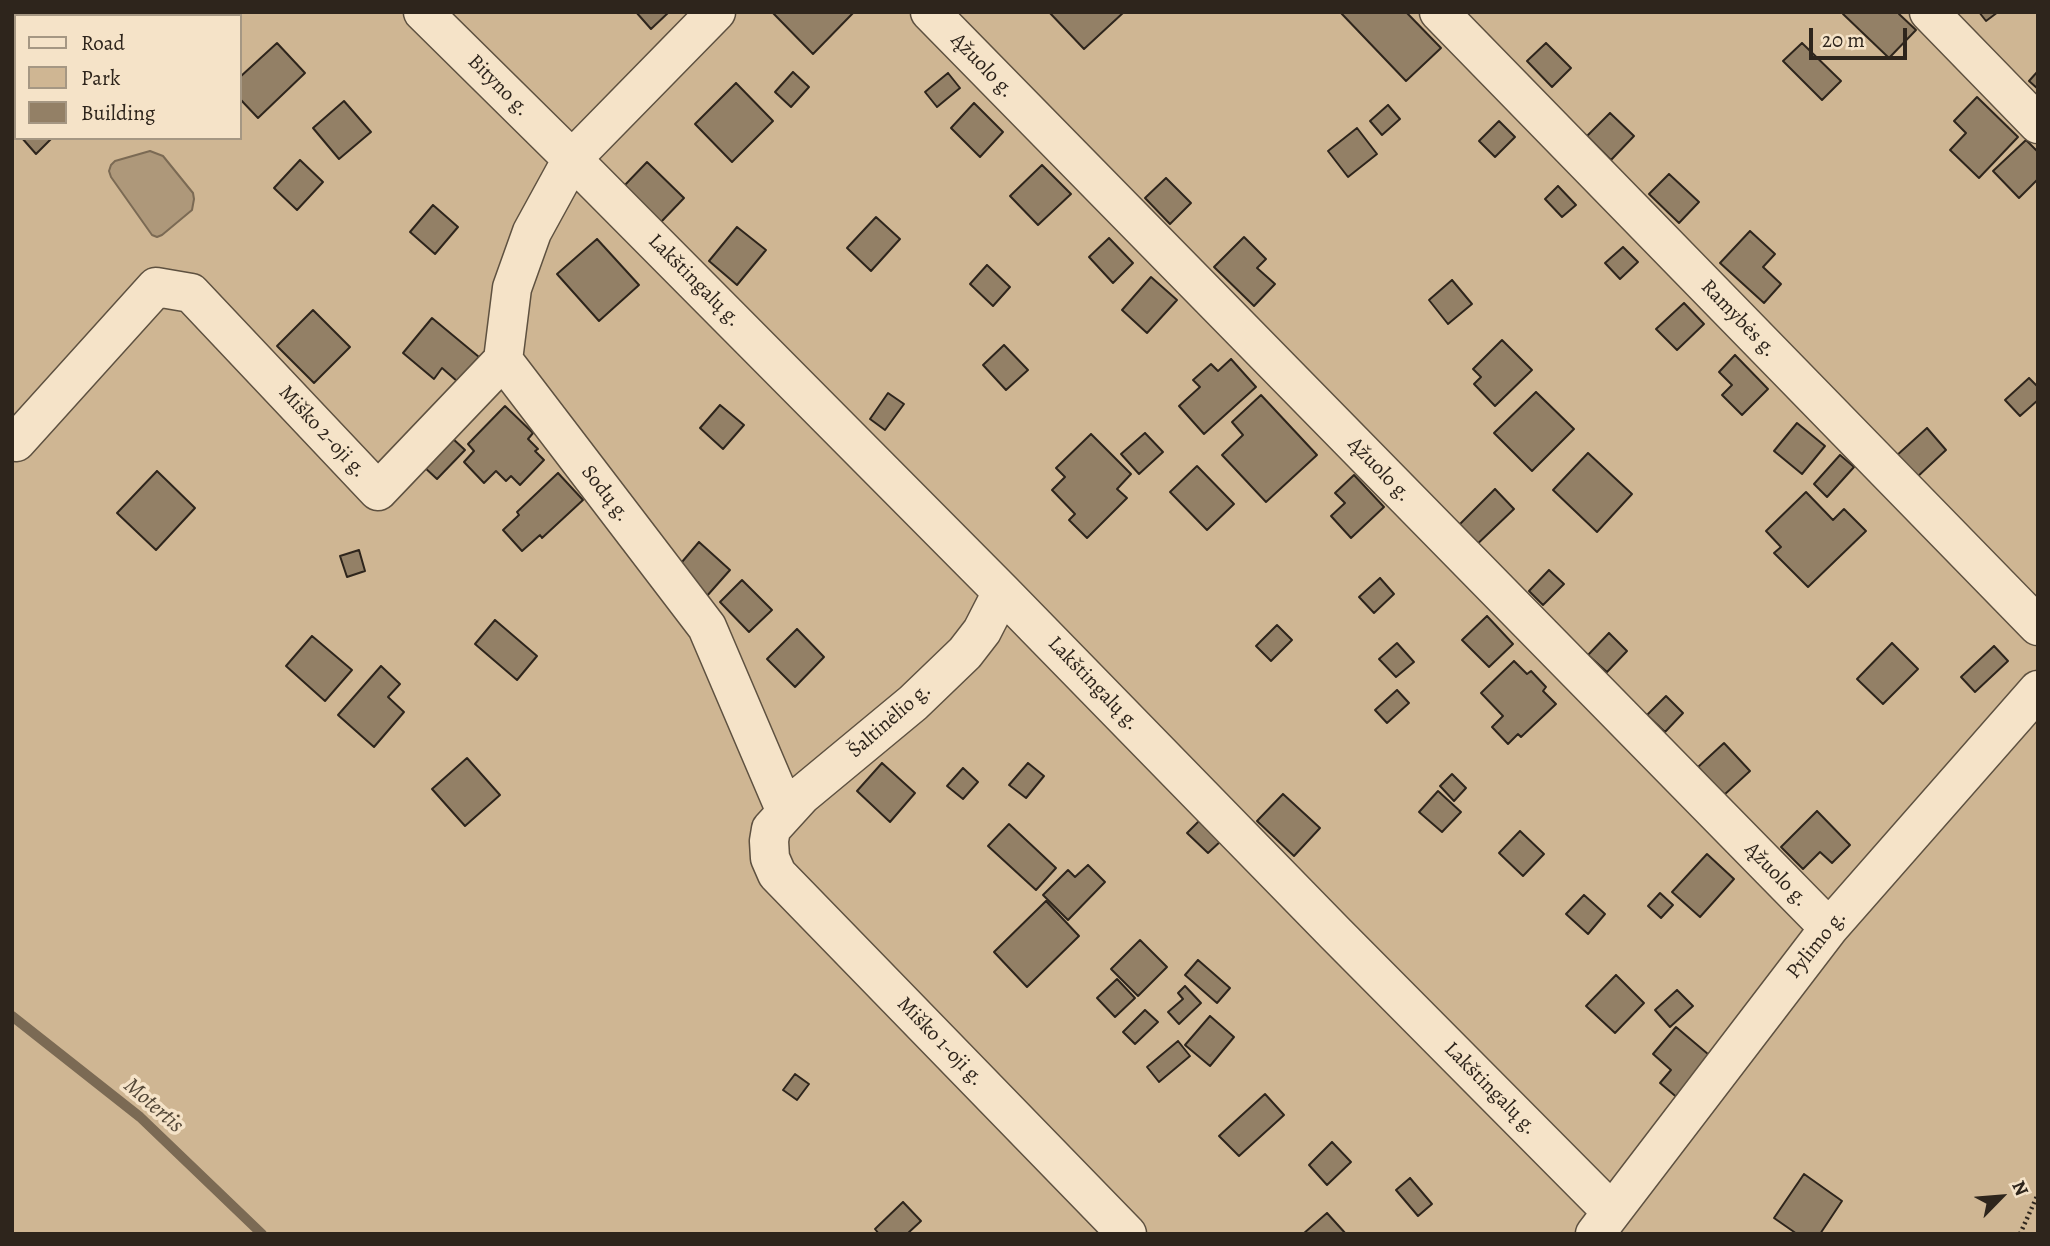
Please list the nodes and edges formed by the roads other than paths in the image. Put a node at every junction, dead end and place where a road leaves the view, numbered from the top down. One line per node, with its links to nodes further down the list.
1 (423, 12): 7 (street, Bityno g.)
2 (716, 12): 7 (street)
3 (930, 12): 14 (street, Ąžuolo g.)
4 (1439, 12): 11 (street, Ramybės g.)
5 (1929, 12): 6 (street)
6 (2038, 124)
7 (572, 159): 8 (street); 10 (street, Lakštingalų g.)
8 (503, 360): 9 (street, Miško 2-oji g.); 13 (street, Sodų g.)
9 (16, 442)
10 (1002, 592): 13 (street, Šaltinėlio g.); 15 (street, Lakštingalų g.)
11 (2038, 626)
12 (2038, 690): 14 (street, Pylimo g.)
13 (777, 827): 16 (street, Miško 1-oji g.)
14 (1829, 928): 15 (street, Pylimo g.)
15 (1603, 1223)
16 (1127, 1234)

